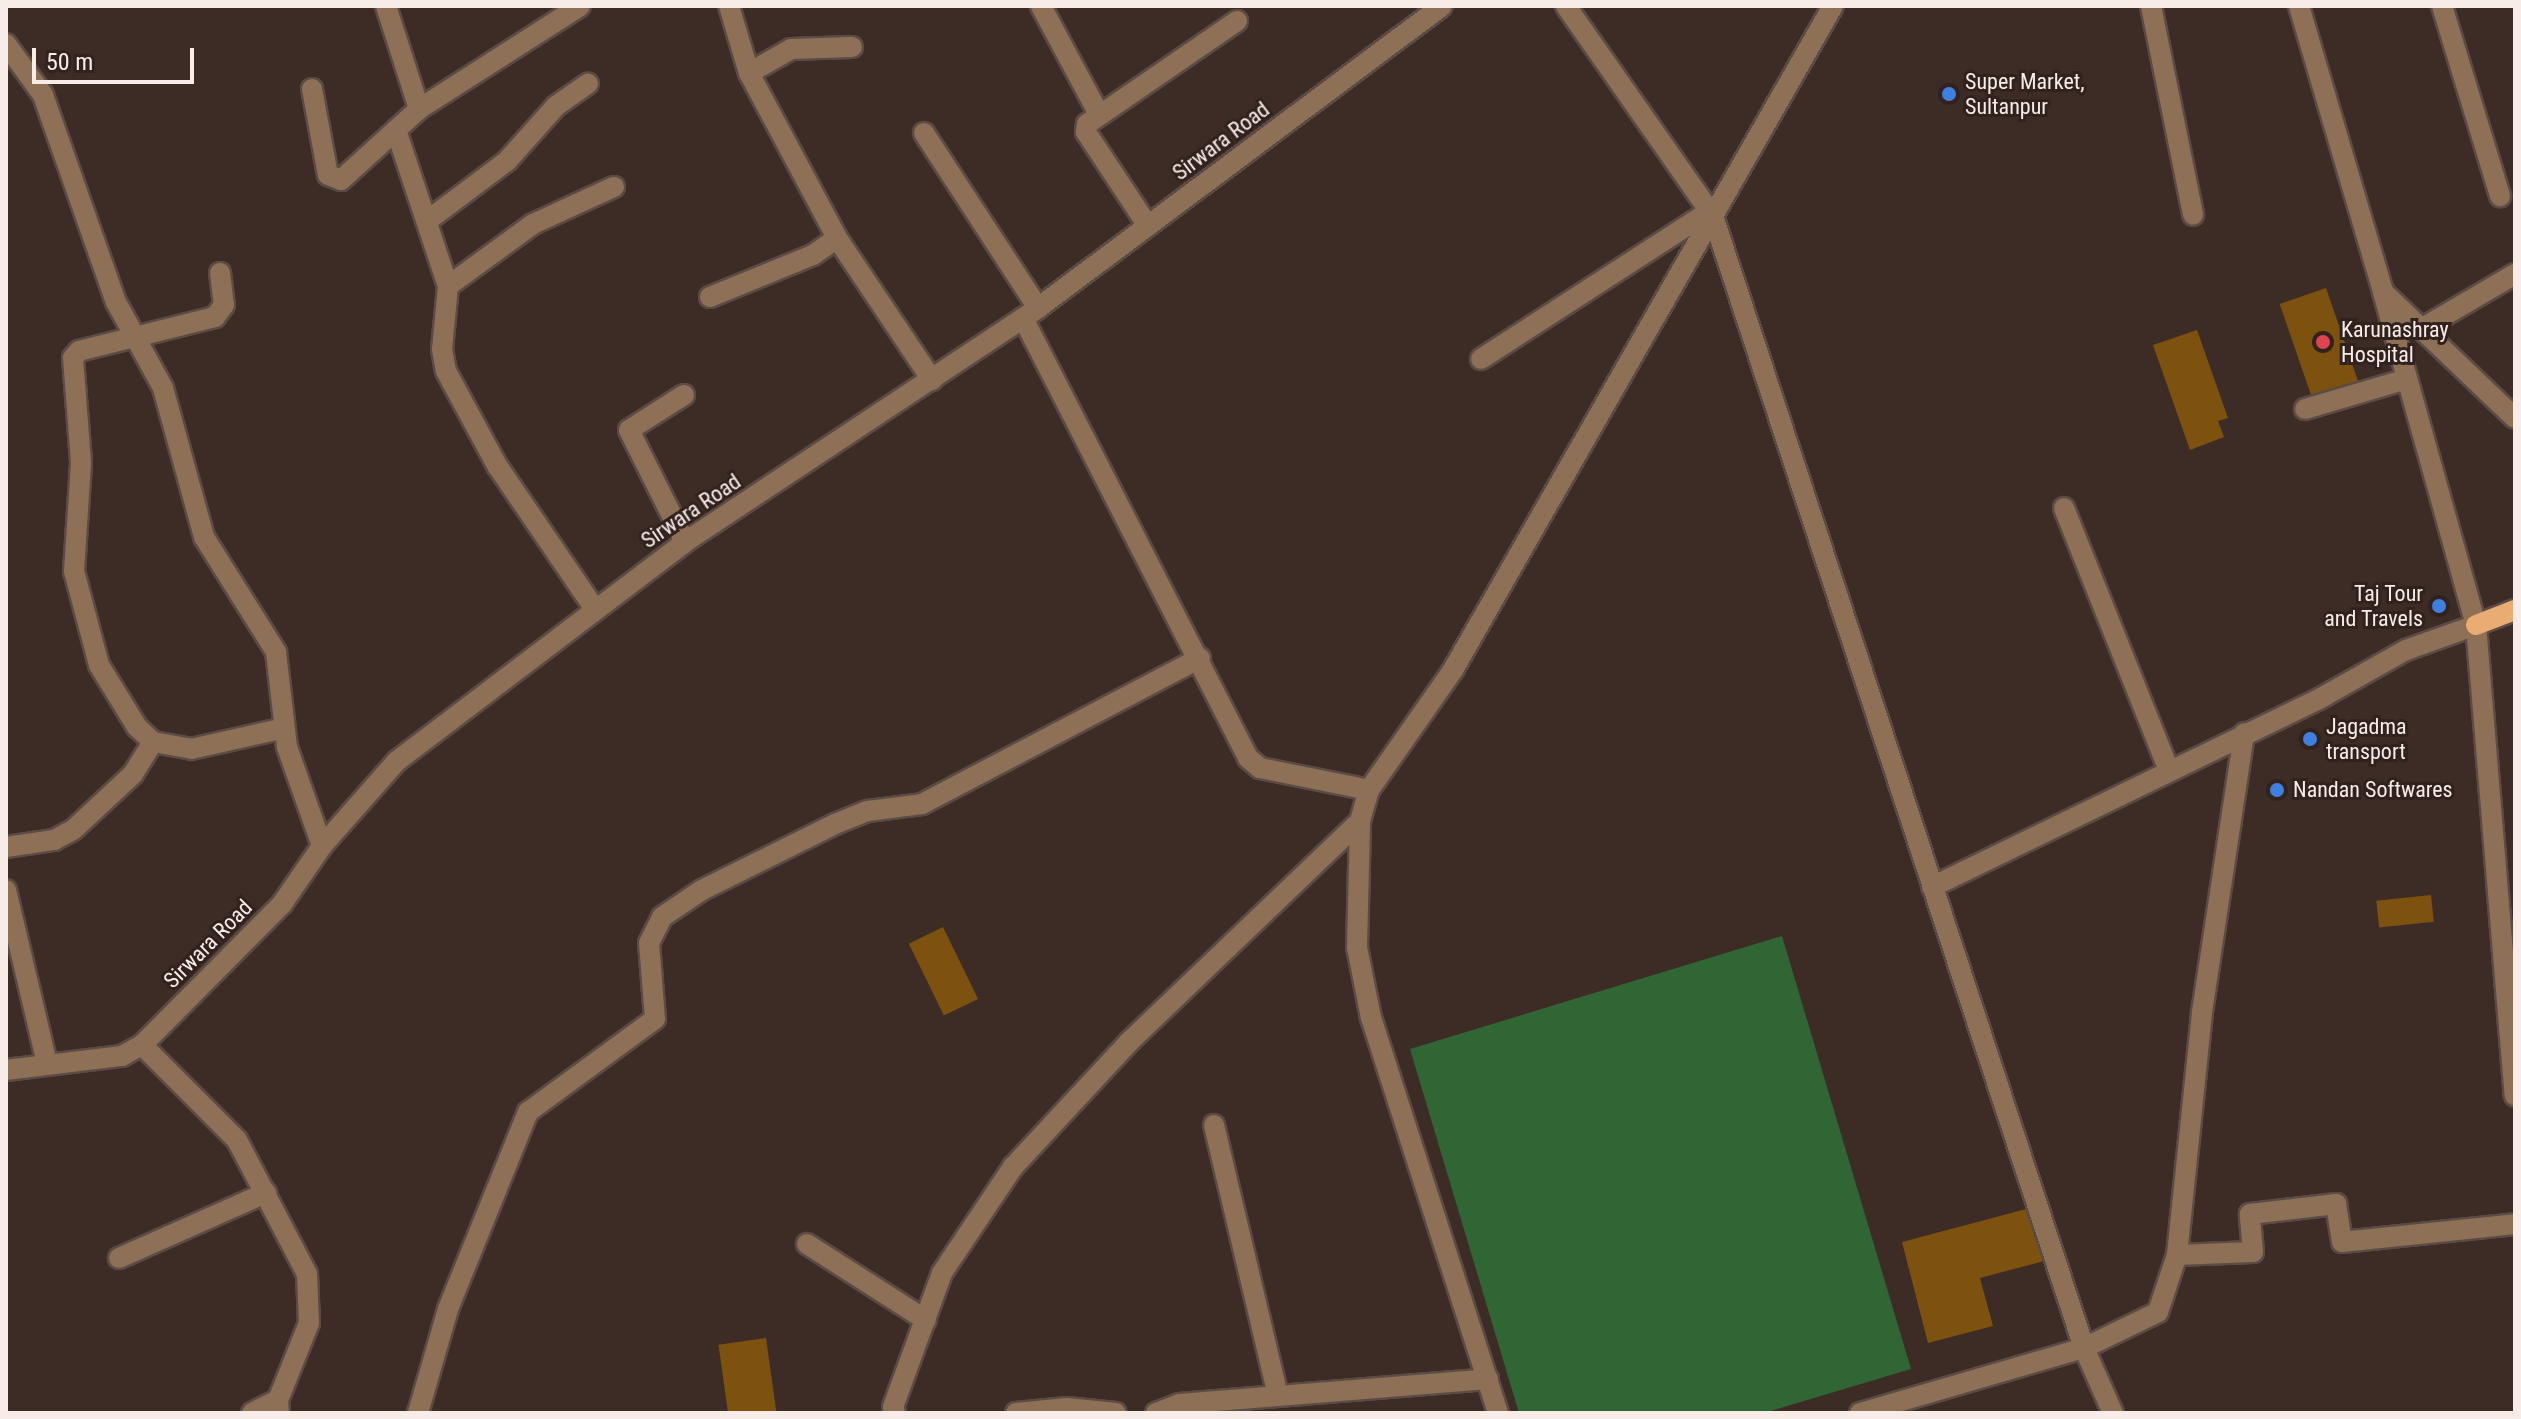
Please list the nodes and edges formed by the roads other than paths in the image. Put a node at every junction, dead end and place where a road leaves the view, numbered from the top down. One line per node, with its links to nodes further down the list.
1 (386, 6): 17 (street)
2 (729, 6): 14 (street)
3 (1041, 6): 18 (street)
4 (1442, 6): 26 (street, Sirwara Road)
5 (1566, 6): 23 (street)
6 (1833, 6): 23 (street)
7 (2151, 6): 24 (street)
8 (2299, 6): 31 (street)
9 (2442, 6): 22 (street)
10 (568, 9): 17 (street)
11 (1237, 21): 18 (street)
12 (6, 44): 35 (street)
13 (852, 47): 14 (street)
14 (749, 73): 27 (street)
15 (588, 84): 25 (street)
16 (312, 89): 19 (street)
17 (419, 109): 19 (street)
18 (1099, 114): 26 (street)
19 (396, 130): 25 (street)
20 (924, 133): 33 (street)
21 (614, 187): 30 (street)
22 (2500, 196)
23 (1712, 214): 36 (street); 52 (street); 56 (street)
24 (2193, 215)
25 (427, 221): 30 (street)
26 (1148, 226): 33 (street, Sirwara Road)
27 (837, 238): 32 (street); 38 (street)
28 (220, 273): 35 (street)
29 (2515, 274): 34 (street)
30 (448, 286): 44 (street)
31 (2383, 292): 34 (street); 37 (street)
32 (710, 297)
33 (1030, 313): 38 (street, Sirwara Road); 47 (street)
34 (2421, 329): 41 (street)
35 (134, 336): 48 (street); 50 (street)
36 (1481, 359)
37 (2407, 379): 40 (street); 46 (street)
38 (932, 380): 43 (street, Sirwara Road)
39 (684, 395): 43 (street)
40 (2305, 409)
41 (2515, 418)
42 (2064, 508): 51 (street)
43 (685, 542): 44 (street, Sirwara Road)
44 (595, 609): 54 (street, Sirwara Road)
45 (2515, 610): 46 (main road)
46 (2476, 625): 49 (street); 61 (street)
47 (1200, 658): 52 (street); 74 (street)
48 (284, 728): 50 (street); 54 (street)
49 (2244, 733): 51 (street); 66 (street)
50 (153, 742): 55 (street)
51 (2168, 768): 56 (street)
52 (1369, 790): 53 (street)
53 (1360, 821): 68 (street); 70 (street)
54 (322, 846): 58 (street, Sirwara Road)
55 (6, 847)
56 (1932, 887): 69 (street)
57 (6, 890): 59 (street)
58 (142, 1045): 59 (street, Sirwara Road); 63 (street)
59 (47, 1064): 60 (street, Sirwara Road)
60 (6, 1070)
61 (2515, 1095)
62 (1214, 1125): 71 (street)
63 (266, 1193): 67 (street); 72 (street)
64 (2515, 1224): 66 (street)
65 (807, 1244): 68 (street)
66 (2177, 1255): 69 (street)
67 (119, 1258)
68 (926, 1320): 75 (street)
69 (2084, 1348): 80 (street); 81 (street)
70 (1488, 1379): 71 (street); 79 (street)
71 (1278, 1395): 78 (street)
72 (279, 1406): 73 (street)
73 (252, 1413)
74 (418, 1413)
75 (895, 1413)
76 (1016, 1413): 77 (street)
77 (1116, 1413)
78 (1156, 1413)
79 (1498, 1413)
80 (1860, 1413)
81 (2113, 1413)

